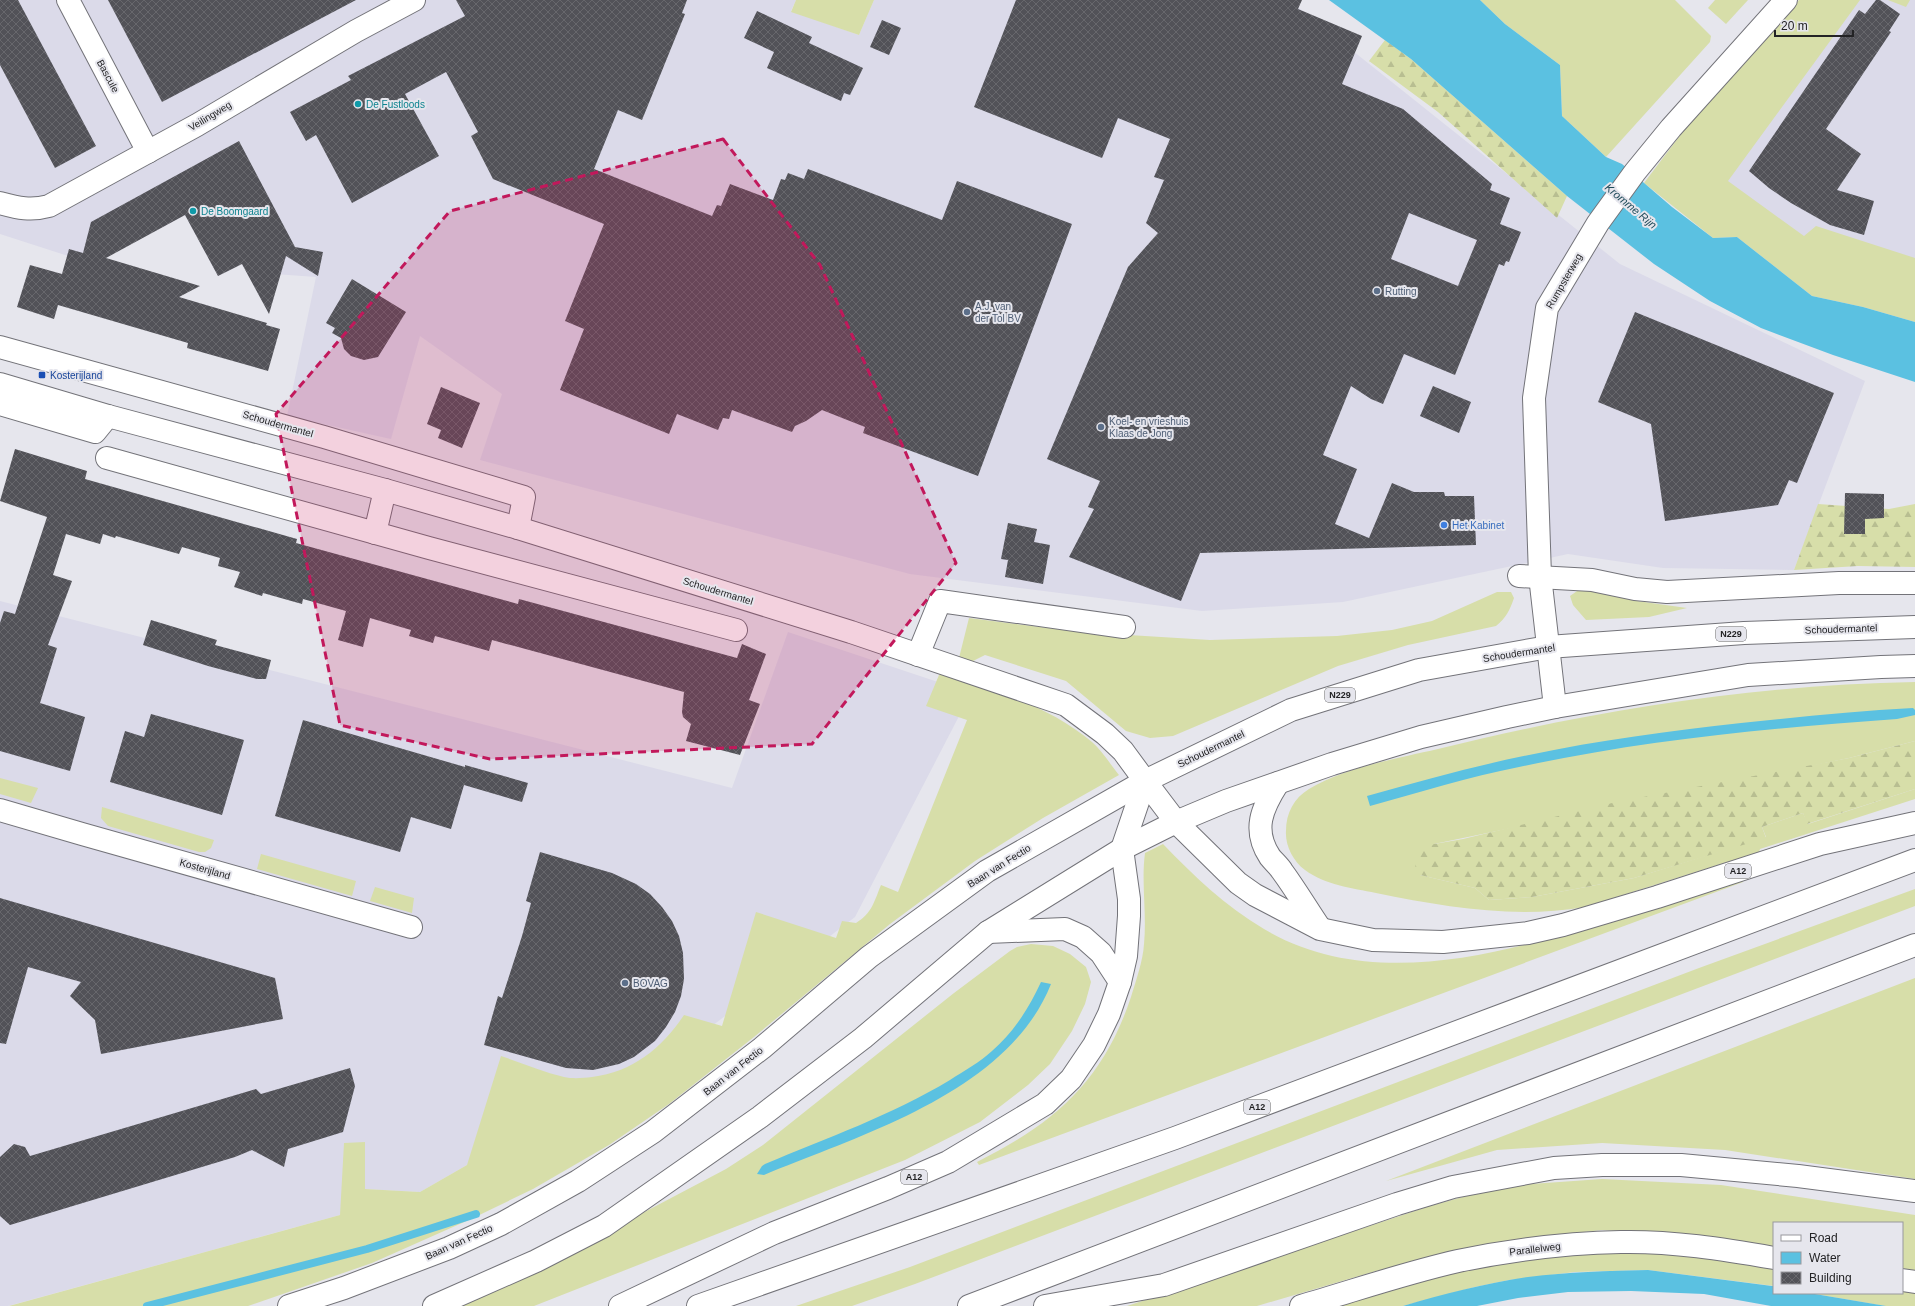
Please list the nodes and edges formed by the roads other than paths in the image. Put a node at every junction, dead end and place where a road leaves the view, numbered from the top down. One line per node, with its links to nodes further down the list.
1 (68, 0): 4 (main road, Bascule)
2 (414, 0): 4 (main road, Veilingweg)
3 (1786, 0): 15 (main road, Rumpsterweg)
4 (148, 152): 5 (main road, Veilingweg)
5 (0, 203)
6 (0, 347): 12 (main road, Schoudermantel)
7 (0, 384): 9 (main road, Schoudermantel)
8 (0, 404): 9 (main road)
9 (108, 416): 11 (main road, Schoudermantel)
10 (107, 458): 13 (main road)
11 (385, 490): 12 (main road, Schoudermantel); 13 (main road)
12 (518, 528): 21 (main road, Schoudermantel)
13 (375, 533): 19 (main road)
14 (1519, 576): 15 (main road)
15 (1540, 576): 16 (main road); 20 (main road, Rumpsterweg)
16 (1915, 583)
17 (1124, 627): 21 (main road)
18 (1915, 627): 20 (main road, Schoudermantel / N229)
19 (736, 630)
20 (1548, 647): 23 (main road, Rumpsterweg); 24 (main road, Schoudermantel / N229)
21 (918, 655): 24 (main road, Schoudermantel)
22 (1915, 666): 23 (main road)
23 (1555, 707): 25 (main road)
24 (1145, 781): 27 (main road, Schoudermantel); 29 (main road, A12); 40 (main road, Baan van Fectio)
25 (1278, 783): 27 (main road); 32 (main road)
26 (0, 810): 31 (main road, Kosterijland)
27 (1176, 822): 29 (main road); 32 (main road, A12)
28 (1915, 823): 32 (main road, A12)
29 (1122, 849): 33 (main road); 35 (main road, A12)
30 (1915, 860): 43 (main road, A12)
31 (411, 928)
32 (1320, 929)
33 (988, 932): 35 (main road); 41 (main road)
34 (1915, 945): 44 (main road)
35 (1120, 982): 42 (main road, A12)
36 (1915, 1191): 45 (main road)
37 (1773, 1258): 46 (main road, Parallelweg)
38 (1903, 1280): 39 (main road)
39 (1915, 1282)
40 (289, 1306)
41 (434, 1306)
42 (620, 1306)
43 (698, 1306)
44 (969, 1306)
45 (1045, 1306)
46 (1301, 1306)

